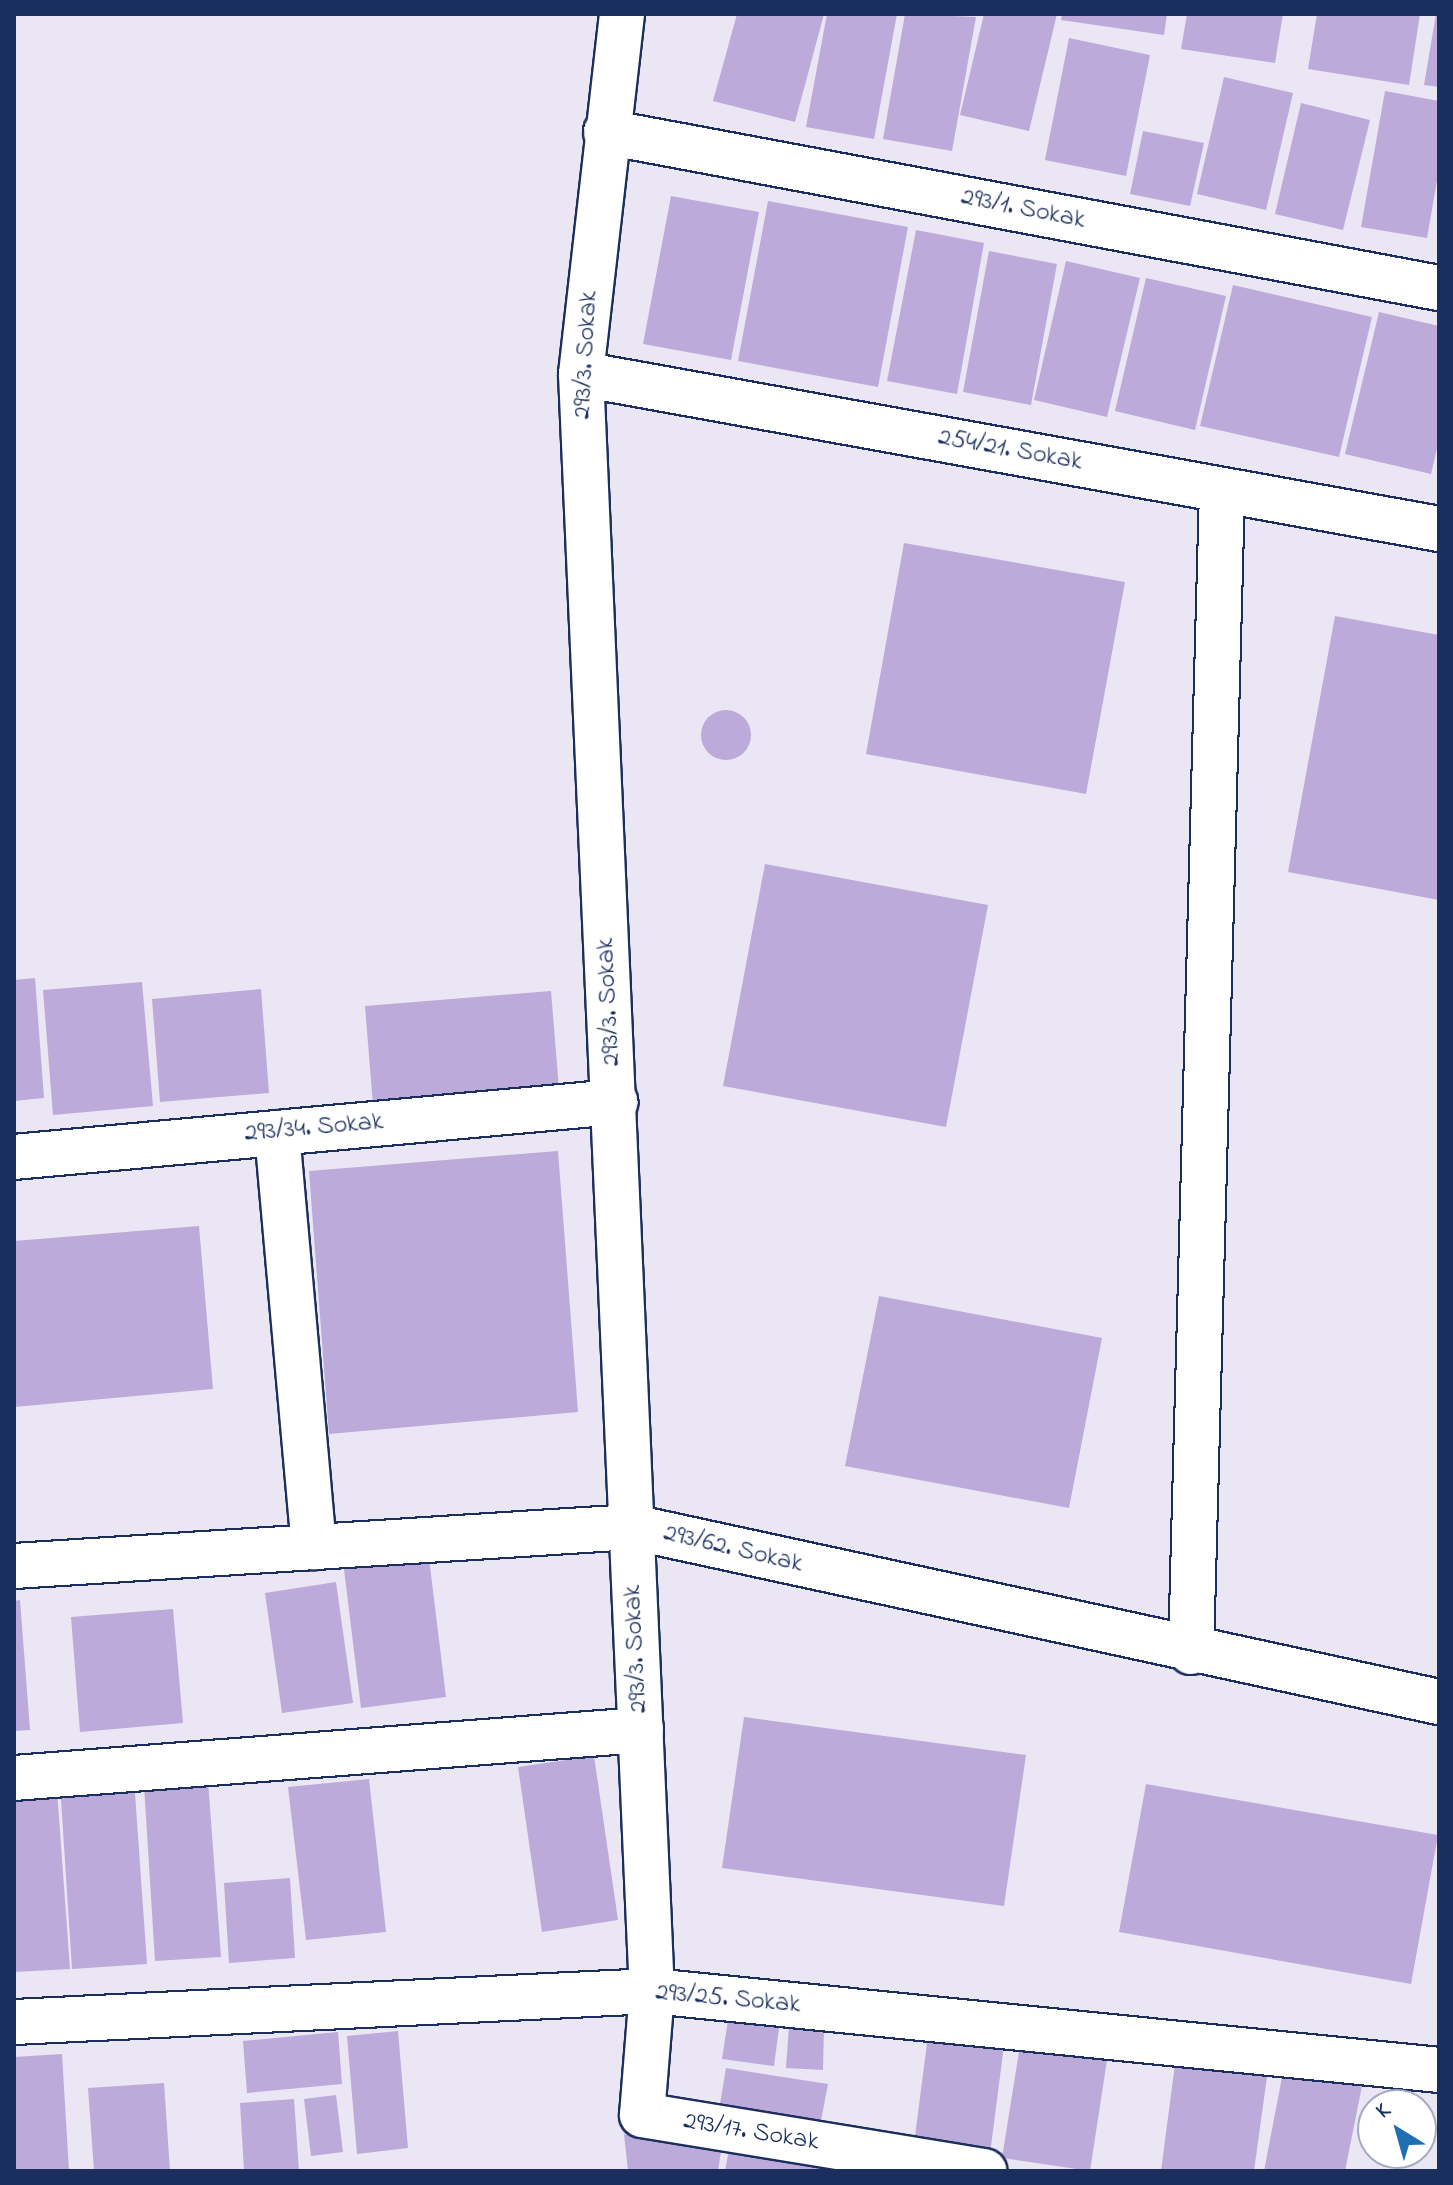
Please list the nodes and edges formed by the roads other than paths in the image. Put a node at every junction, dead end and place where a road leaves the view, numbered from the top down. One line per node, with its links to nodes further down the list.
1 (622, 14): 2 (street, 293/3. Sokak)
2 (606, 132): 3 (street, 293/1. Sokak); 4 (street, 293/3. Sokak)
3 (1439, 288)
4 (581, 374): 5 (street, 254/21. Sokak); 7 (street, 293/3. Sokak)
5 (1222, 490): 6 (street, 254/21. Sokak); 13 (street)
6 (1439, 529)
7 (615, 1102): 8 (street, 293/34. Sokak); 10 (street, 293/3. Sokak)
8 (277, 1133): 9 (street, 293/34. Sokak); 11 (street)
9 (14, 1157)
10 (632, 1527): 11 (street, 293/62. Sokak); 13 (street, 293/62. Sokak); 15 (street, 293/3. Sokak)
11 (314, 1547): 12 (street, 293/62. Sokak)
12 (14, 1566)
13 (1191, 1652): 14 (street, 293/62. Sokak)
14 (1439, 1702)
15 (641, 1730): 16 (street); 17 (street, 293/3. Sokak)
16 (14, 1778)
17 (652, 1991): 18 (street, 293/25. Sokak); 19 (street, 293/25. Sokak); 20 (street, 293/17. Sokak)
18 (14, 2022)
19 (1439, 2070)
20 (984, 2171)

